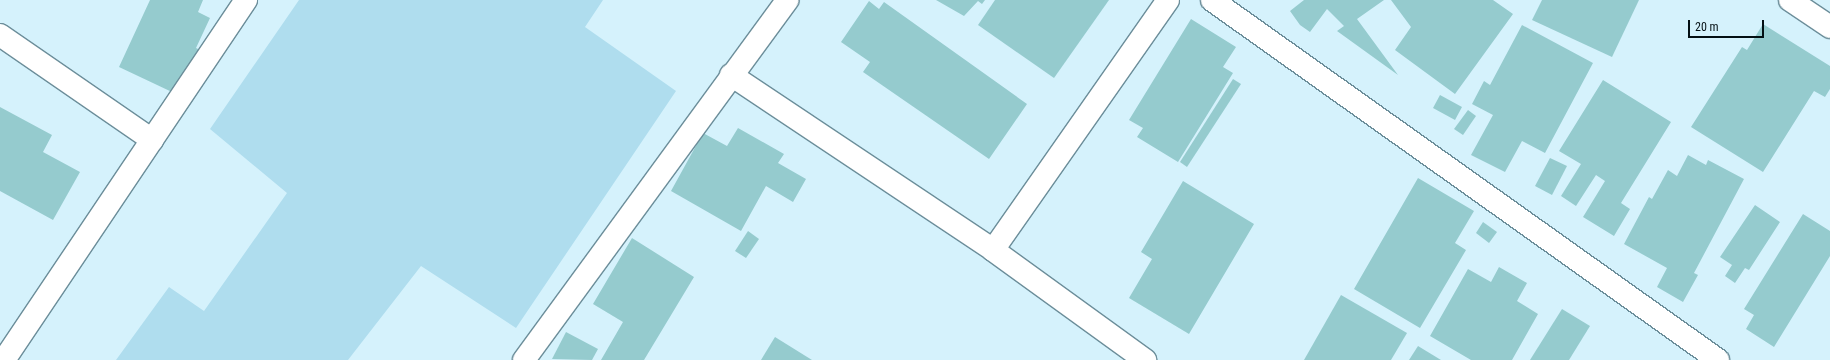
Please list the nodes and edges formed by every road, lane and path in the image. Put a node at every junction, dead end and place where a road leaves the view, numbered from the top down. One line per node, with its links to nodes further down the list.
1 (246, 0): 9 (street)
2 (787, 0): 8 (street)
3 (1168, 0): 10 (street)
4 (1212, 0): 14 (street)
5 (1790, 0): 6 (street)
6 (1830, 28)
7 (0, 35): 9 (street)
8 (731, 75): 10 (street); 12 (street)
9 (152, 140): 11 (street)
10 (993, 250): 13 (street)
11 (4, 360)
12 (524, 360)
13 (1145, 360)
14 (1718, 360)

